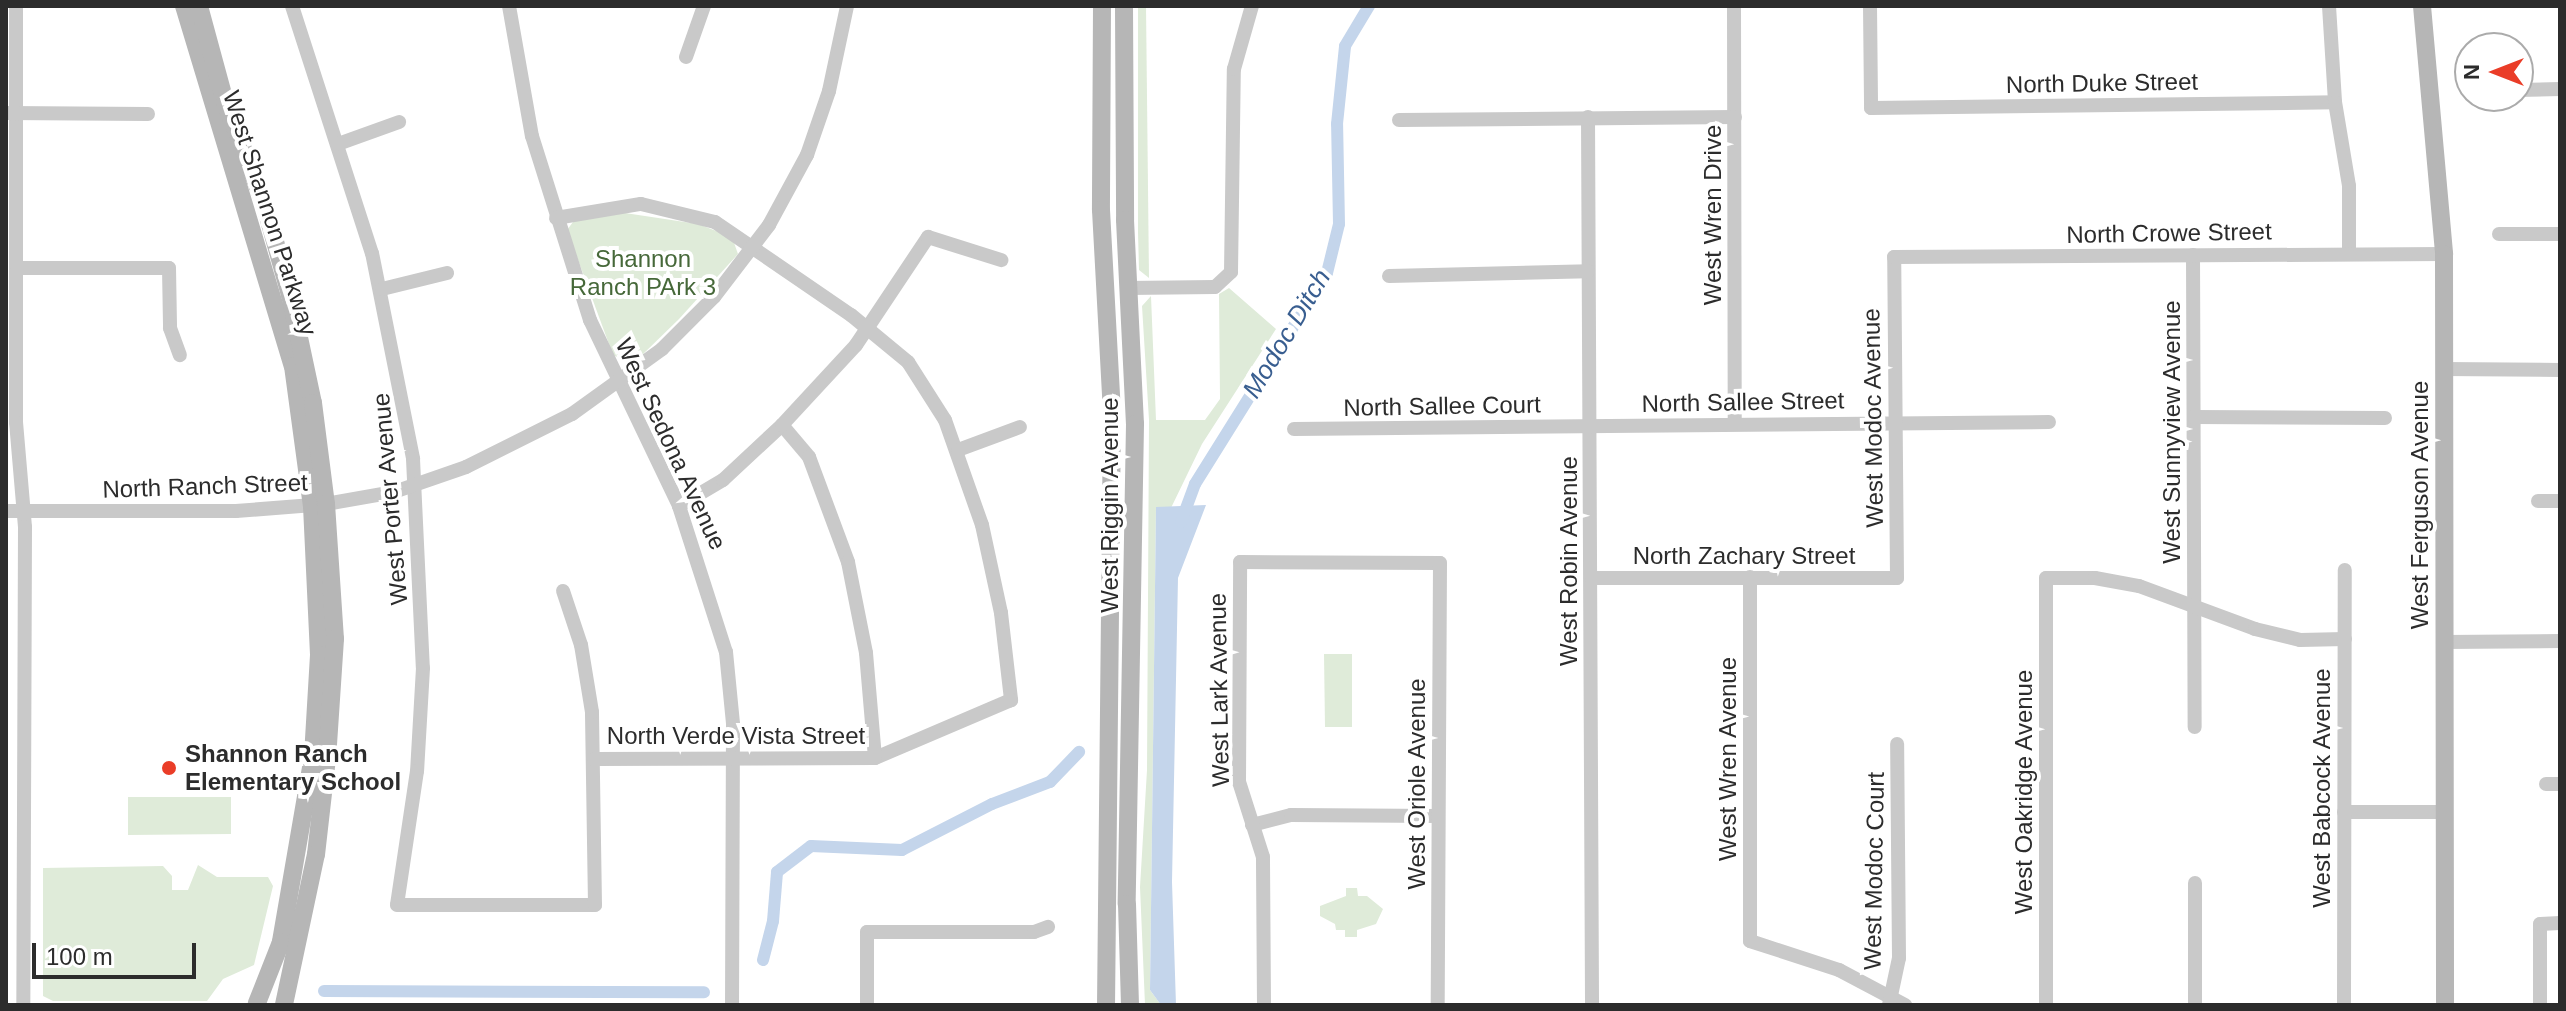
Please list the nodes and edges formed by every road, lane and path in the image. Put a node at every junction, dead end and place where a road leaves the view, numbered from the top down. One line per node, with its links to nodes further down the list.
1 (16, 6): 19 (street)
2 (184, 6): 59 (street, West Shannon Parkway)
3 (199, 6): 59 (street, West Shannon Parkway)
4 (292, 6): 25 (street, West Porter Avenue)
5 (509, 6): 26 (street, West Sedona Avenue)
6 (704, 6): 15 (street)
7 (847, 6): 29 (street, North Ranch Street)
8 (1102, 6): 91 (street, West Riggin Avenue)
9 (1124, 6): 39 (street, West Riggin Avenue)
10 (1252, 6): 39 (street)
11 (1734, 6): 22 (street, West Wren Drive)
12 (1870, 6): 18 (street, North Duke Street)
13 (2329, 6): 18 (street)
14 (2422, 6): 31 (street, West Ferguson Avenue)
15 (686, 57)
16 (2560, 89): 17 (street)
17 (2534, 90)
18 (2335, 102): 30 (street)
19 (11, 113): 20 (street); 35 (street)
20 (148, 114)
21 (1588, 117): 22 (street); 23 (street); 36 (street, West Robin Avenue)
22 (1735, 117): 50 (street, West Wren Drive)
23 (1399, 120)
24 (399, 122): 25 (street)
25 (338, 144): 40 (street, West Porter Avenue)
26 (556, 218): 29 (street); 45 (street, West Sedona Avenue)
27 (2499, 234): 28 (street)
28 (2560, 234)
29 (755, 246): 41 (street); 45 (street, North Ranch Street)
30 (2349, 253): 31 (street, North Crowe Street); 32 (street, North Crowe Street)
31 (2444, 254): 43 (street, West Ferguson Avenue)
32 (2193, 255): 33 (street, North Crowe Street); 46 (street, West Sunnyview Avenue)
33 (1894, 257): 48 (street, West Modoc Avenue)
34 (1001, 260): 41 (street)
35 (17, 268): 42 (street); 62 (street)
36 (1588, 271): 38 (street); 53 (street, West Robin Avenue)
37 (447, 273): 40 (street)
38 (1389, 276)
39 (1128, 288): 92 (street, West Riggin Avenue)
40 (382, 289): 56 (street, West Porter Avenue)
41 (868, 327): 51 (street); 55 (street)
42 (180, 355)
43 (2443, 369): 44 (street); 72 (street, West Ferguson Avenue)
44 (2560, 370)
45 (618, 384): 56 (street, North Ranch Street); 60 (street, West Sedona Avenue)
46 (2194, 417): 47 (street); 69 (street, West Sunnyview Avenue)
47 (2385, 418)
48 (1896, 422): 49 (street); 50 (street, North Sallee Street); 67 (street, West Modoc Avenue)
49 (2049, 422)
50 (1735, 424): 53 (street, North Sallee Street)
51 (782, 425): 60 (street); 76 (street)
52 (1020, 427): 55 (street)
53 (1590, 427): 54 (street, North Sallee Court); 66 (street, West Robin Avenue)
54 (1294, 429)
55 (958, 450): 76 (street, North Verde Vista Street)
56 (416, 485): 59 (street, North Ranch Street); 77 (street, West Porter Avenue)
57 (2538, 501): 58 (street)
58 (2560, 501)
59 (319, 505): 62 (street, North Ranch Street); 86 (street, West Shannon Parkway); 88 (street, West Shannon Parkway)
60 (679, 506): 75 (street, West Sedona Avenue)
61 (6, 511): 62 (street, North Ranch Street)
62 (25, 511): 87 (street)
63 (1440, 563): 80 (street, West Oriole Avenue); 81 (street, West Lark Avenue)
64 (2345, 570): 70 (street, West Babcock Avenue)
65 (1750, 577): 66 (street, North Zachary Street); 67 (street, North Zachary Street); 85 (street, West Wren Avenue)
66 (1592, 578): 95 (street, West Robin Avenue)
67 (1897, 578)
68 (563, 591): 77 (street)
69 (2194, 609): 70 (street); 73 (street, West Sunnyview Avenue); 96 (street, West Oakridge Avenue)
70 (2345, 639): 78 (street, West Babcock Avenue)
71 (2560, 641): 72 (street)
72 (2445, 642): 79 (street, West Ferguson Avenue)
73 (2195, 727)
74 (1897, 744): 85 (street, West Modoc Court)
75 (732, 758): 76 (street, North Verde Vista Street); 77 (street, North Verde Vista Street); 89 (street, West Sedona Avenue)
76 (875, 758)
77 (594, 759)
78 (2344, 812): 79 (street); 98 (street, West Babcock Avenue)
79 (2444, 812): 99 (street, West Ferguson Avenue)
80 (1438, 816): 81 (street); 94 (street, West Oriole Avenue)
81 (1252, 825): 93 (street, West Lark Avenue)
82 (2195, 883): 97 (street)
83 (2560, 923): 100 (street)
84 (1048, 927): 90 (street)
85 (1895, 1003)
86 (255, 1004): 88 (street)
87 (23, 1005)
88 (282, 1005)
89 (732, 1005)
90 (867, 1005)
91 (1106, 1005)
92 (1130, 1005)
93 (1264, 1005)
94 (1438, 1005)
95 (1592, 1005)
96 (2046, 1005)
97 (2195, 1005)
98 (2344, 1005)
99 (2445, 1005)
100 (2540, 1005)

